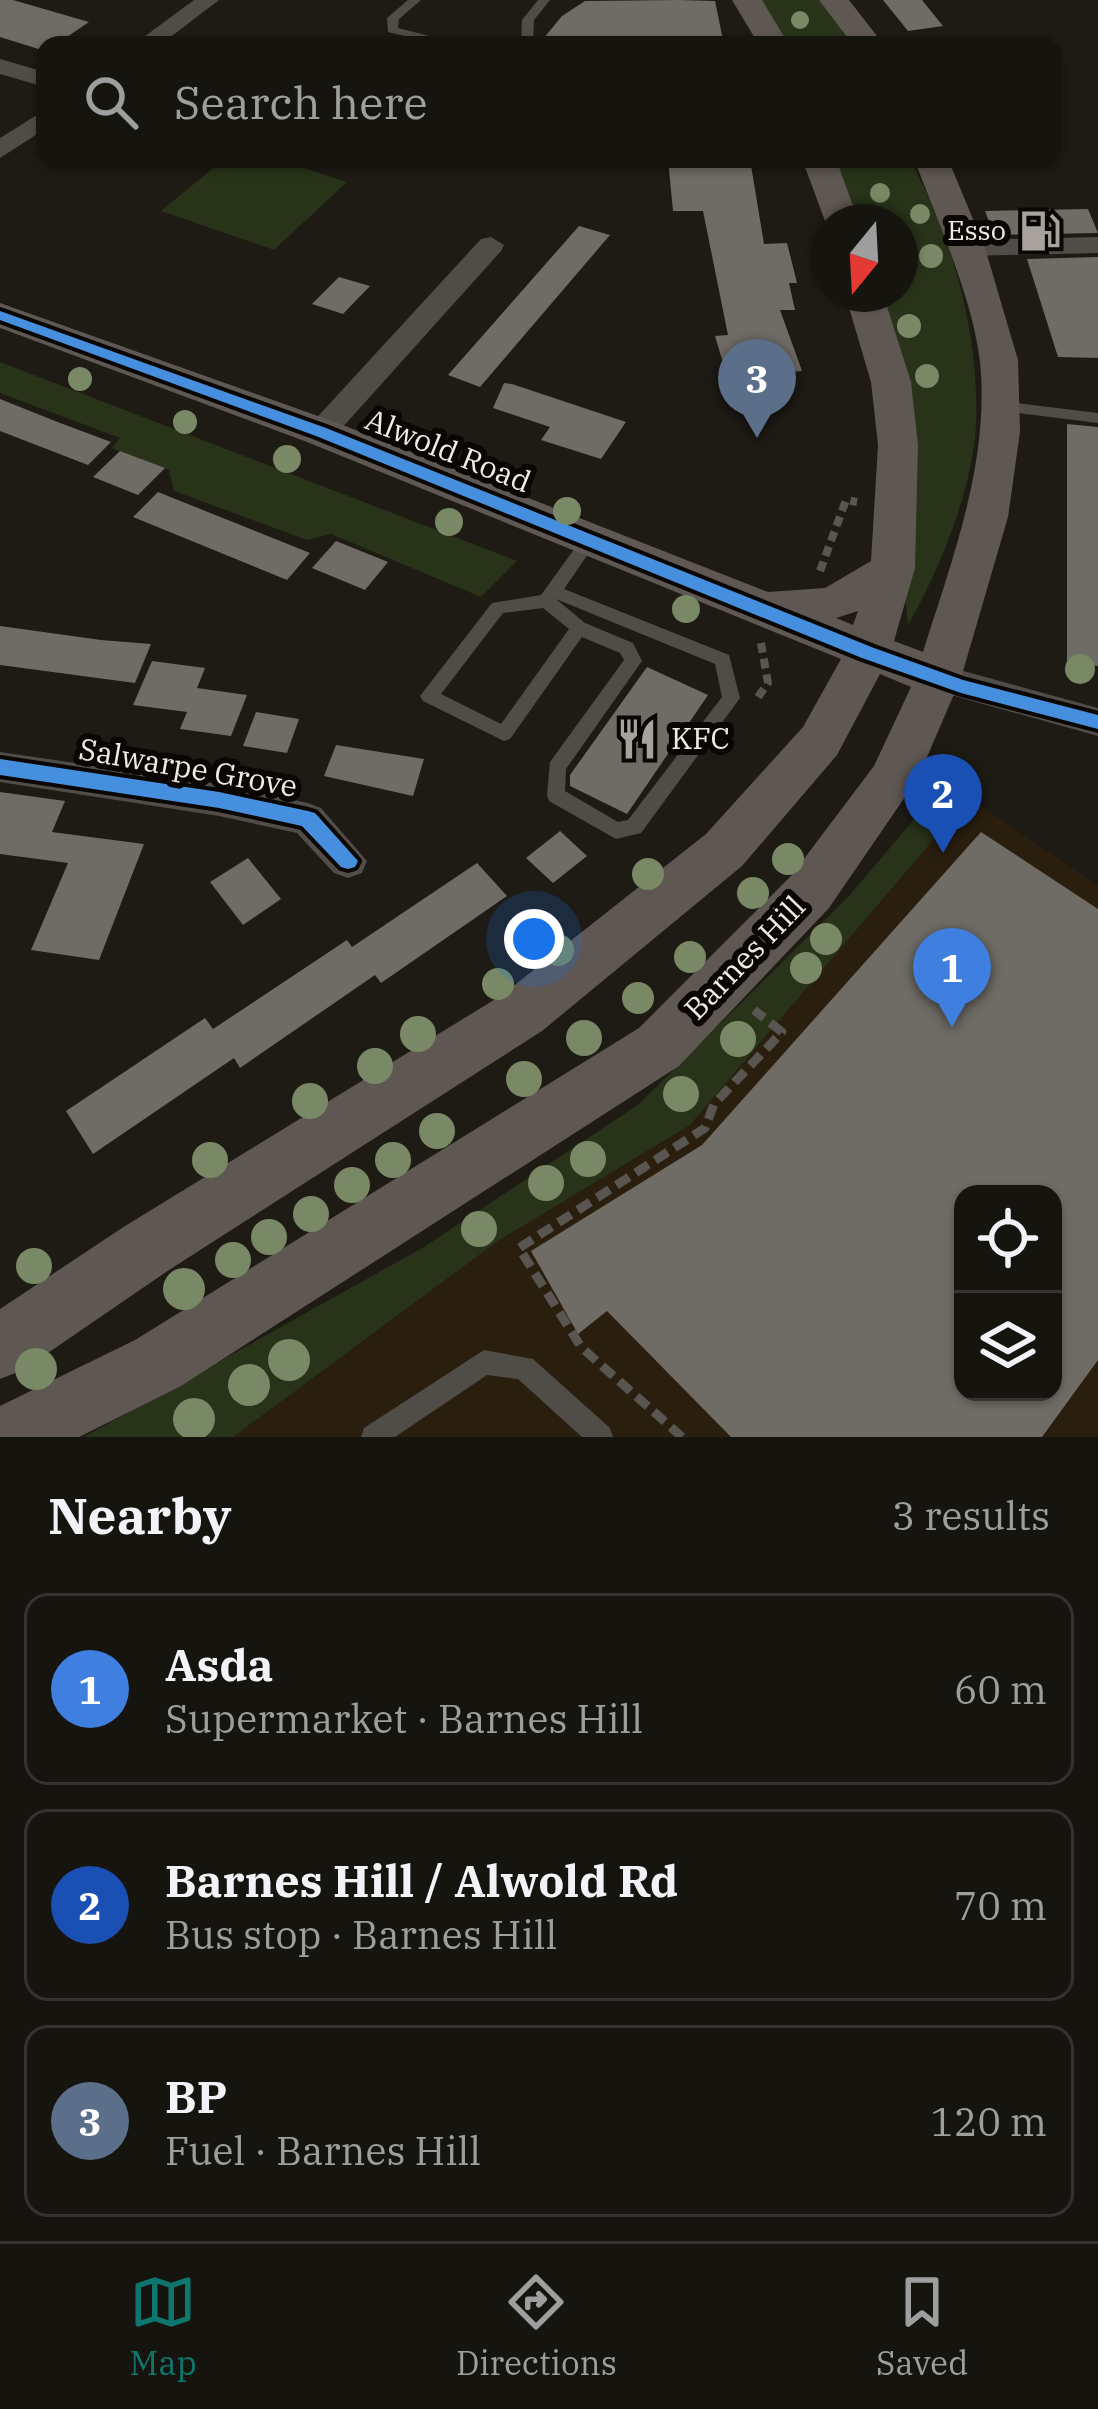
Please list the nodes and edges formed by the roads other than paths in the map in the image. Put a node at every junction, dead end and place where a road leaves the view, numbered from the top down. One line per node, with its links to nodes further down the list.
1 (208, 0): 6 (street)
2 (415, 0): 7 (lane)
3 (544, 0): 8 (lane)
4 (747, 0): 9 (main road)
5 (834, 0): 10 (main road)
6 (158, 36)
7 (418, 36)
8 (528, 36)
9 (769, 36)
10 (858, 36)
11 (0, 66): 12 (street)
12 (36, 77)
13 (36, 124): 14 (street)
14 (0, 150)
15 (822, 168): 17 (main road)
16 (936, 168): 20 (main road, Barnes Hill)
17 (835, 204)
18 (491, 244): 25 (street)
19 (1098, 245): 20 (street)
20 (967, 248): 23 (main road, Barnes Hill)
21 (870, 312): 27 (main road)
22 (0, 315): 25 (main road, Alwold Road)
23 (1000, 406): 24 (lane); 32 (main road, Barnes Hill)
24 (1098, 418)
25 (321, 432): 26 (main road, Alwold Road)
26 (589, 541): 28 (lane); 29 (main road, Alwold Road)
27 (893, 568): 29 (main road, Alwold Road); 31 (main road)
28 (550, 596): 30 (lane); 30 (lane); 30 (lane)
29 (753, 608): 31 (main road, Alwold Road)
30 (580, 628)
31 (868, 653): 32 (main road, Alwold Road); 36 (main road)
32 (938, 678): 33 (street); 37 (main road, Barnes Hill)
33 (1098, 722)
34 (0, 767): 35 (street, Salwarpe Grove)
35 (348, 861)
36 (0, 1348)
37 (9, 1437)
38 (373, 1437): 39 (lane)
39 (601, 1437)

